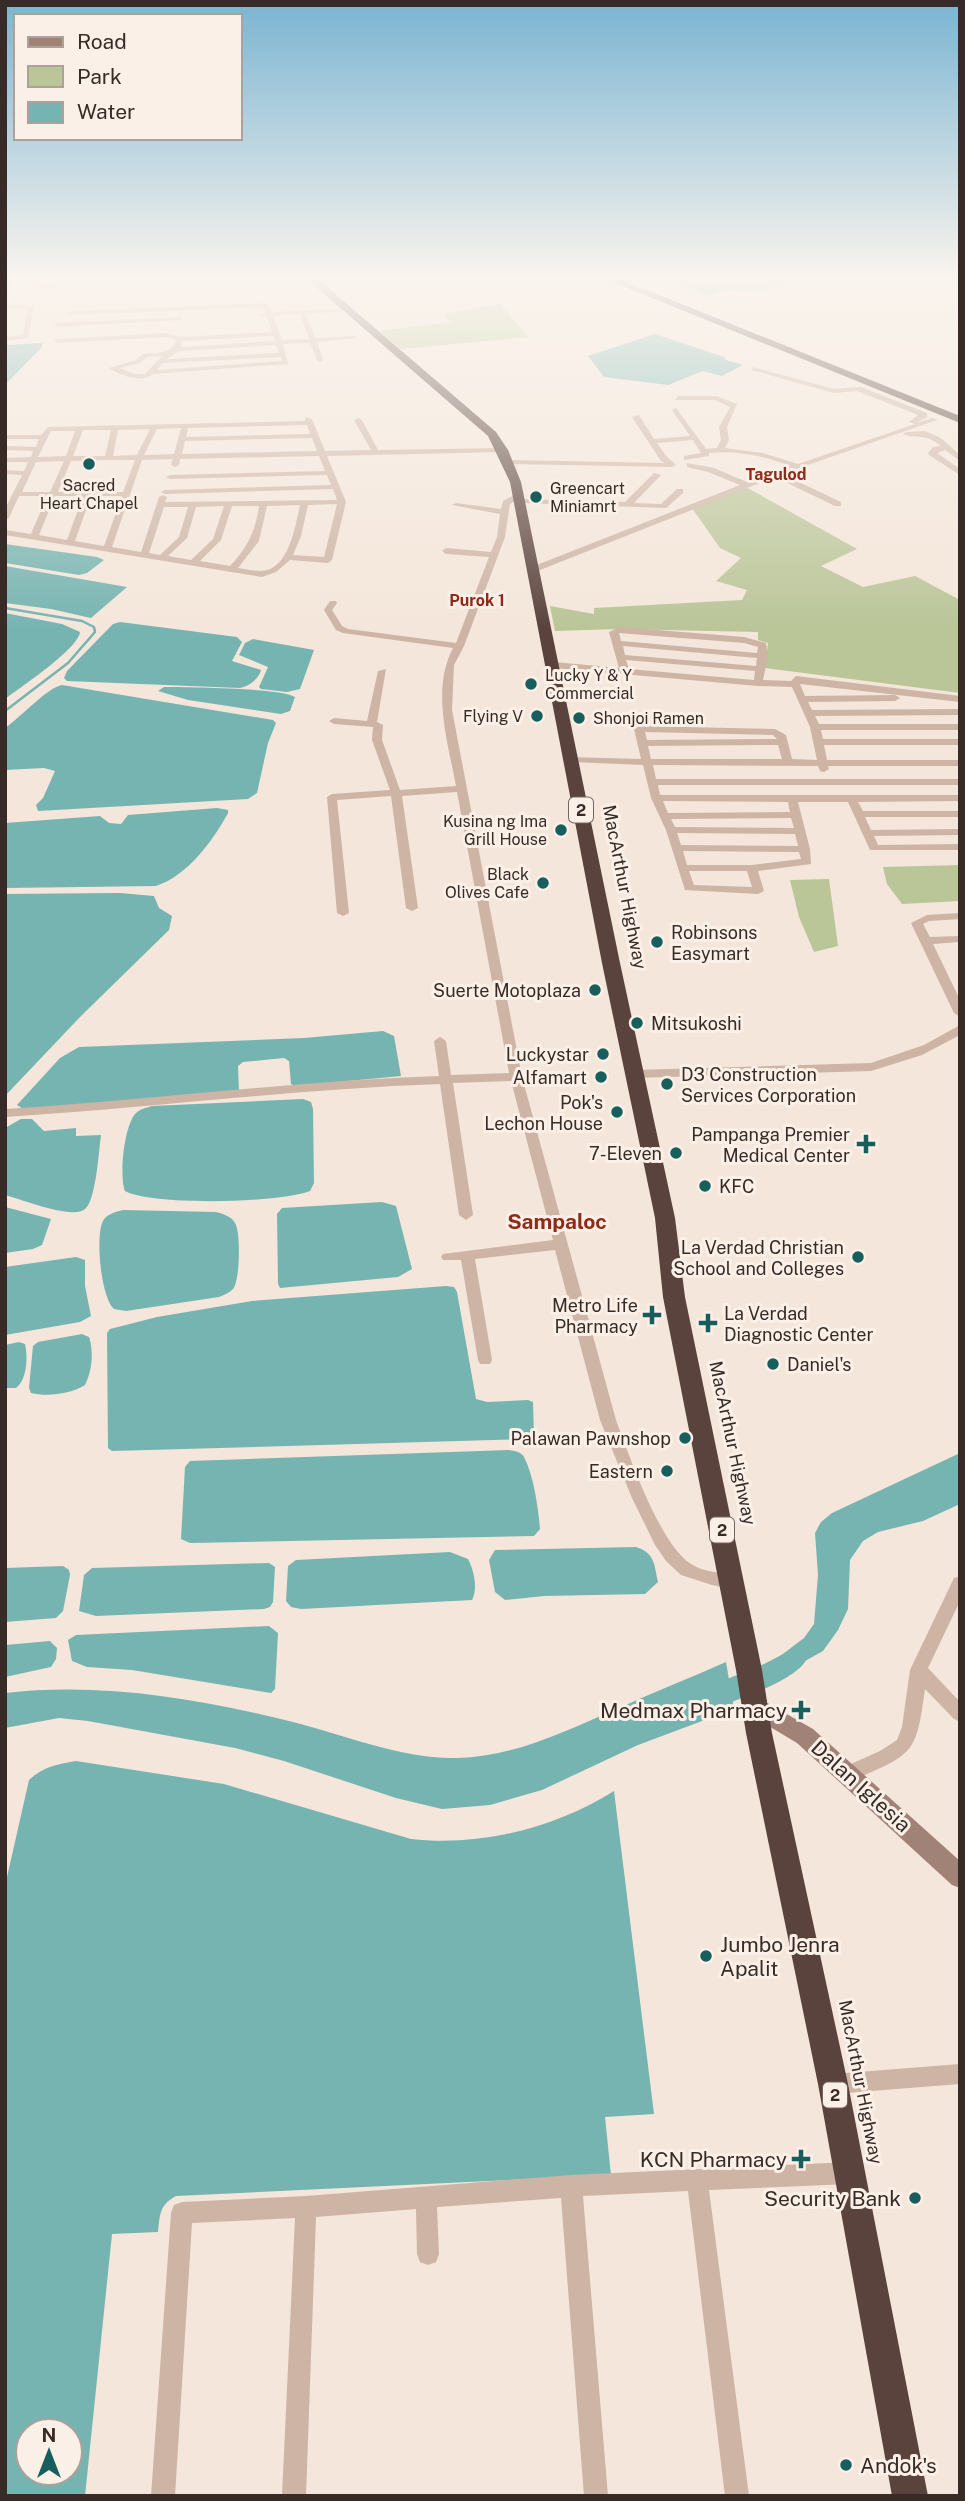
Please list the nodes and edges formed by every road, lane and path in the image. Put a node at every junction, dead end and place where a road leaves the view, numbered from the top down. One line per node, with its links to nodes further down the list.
1 (450, 397): 33 (highway, MacArthur Highway / 2)
2 (867, 397): 7 (street)
3 (877, 397): 7 (street)
4 (902, 397): 13 (highway)
5 (927, 397): 9 (highway)
6 (678, 398): 29 (street)
7 (880, 398): 21 (street)
8 (676, 410): 23 (street)
9 (960, 410)
10 (636, 417): 25 (street)
11 (358, 420): 31 (street)
12 (933, 420): 21 (street)
13 (960, 420)
14 (18, 426): 22 (street)
15 (155, 426): 16 (street); 17 (street); 35 (street)
16 (185, 426): 20 (street); 24 (street)
17 (116, 427): 18 (street); 36 (street)
18 (80, 428): 19 (street); 40 (street)
19 (44, 433): 22 (street); 28 (street)
20 (314, 436): 24 (street); 32 (street)
21 (888, 436): 26 (street); 43 (street)
22 (8, 437)
23 (695, 438): 25 (street); 30 (street)
24 (182, 439): 34 (street)
25 (652, 441): 42 (street)
26 (947, 447): 37 (street); 47 (street)
27 (5, 448): 28 (street)
28 (37, 449): 39 (street)
29 (720, 449): 30 (street); 43 (street)
30 (704, 451): 41 (street)
31 (376, 453): 32 (street); 33 (street)
32 (321, 454): 34 (street); 46 (street)
33 (507, 456): 42 (street); 59 (highway, MacArthur Highway / 2)
34 (178, 457): 35 (street); 50 (street)
35 (139, 458): 36 (street); 58 (street)
36 (108, 459): 40 (street)
37 (960, 459)
38 (5, 460): 39 (street)
39 (31, 460): 40 (street); 45 (street)
40 (70, 460): 56 (street)
41 (688, 462): 42 (street); 51 (street)
42 (671, 463)
43 (797, 466): 48 (street)
44 (5, 472): 45 (street)
45 (26, 472): 53 (street)
46 (331, 473): 50 (street); 52 (street)
47 (960, 473)
48 (775, 474): 51 (street); 63 (street)
49 (657, 475): 68 (street)
50 (170, 477): 54 (street)
51 (746, 485): 82 (street)
52 (337, 487): 54 (street); 60 (street)
53 (14, 492): 56 (street); 70 (street)
54 (164, 492): 64 (street)
55 (680, 492): 68 (street)
56 (51, 494): 57 (street); 72 (street)
57 (88, 494): 58 (street); 73 (street)
58 (127, 494): 74 (street)
59 (521, 497): 68 (street); 69 (street); 82 (highway, MacArthur Highway / 2)
60 (342, 502): 61 (street); 78 (street)
61 (304, 503): 62 (street); 78 (street)
62 (263, 504): 66 (street); 81 (street)
63 (838, 504)
64 (160, 505): 65 (street); 76 (street)
65 (193, 505): 66 (street); 79 (street)
66 (228, 505): 80 (street)
67 (456, 505): 69 (street)
68 (627, 505)
69 (504, 512): 77 (street)
70 (5, 518)
71 (5, 533): 72 (street)
72 (34, 537): 73 (street)
73 (70, 543): 74 (street)
74 (107, 549): 76 (street)
75 (446, 551): 77 (street)
76 (144, 555): 79 (street)
77 (494, 555): 84 (street)
78 (287, 557): 81 (street)
79 (161, 558): 80 (street)
80 (192, 564): 81 (street)
81 (232, 569)
82 (532, 570): 86 (highway, MacArthur Highway / 2)
83 (332, 603): 84 (street)
84 (459, 646): 111 (street)
85 (621, 657): 87 (street); 87 (street); 89 (street)
86 (554, 665): 89 (street); 104 (highway, MacArthur Highway / 2)
87 (761, 669): 90 (street)
88 (383, 671): 98 (street)
89 (625, 672): 90 (street)
90 (758, 683): 91 (street)
91 (794, 684): 92 (street); 93 (street)
92 (941, 697): 93 (street); 94 (street)
93 (802, 698): 96 (street)
94 (960, 699)
95 (960, 712): 96 (street)
96 (808, 713): 99 (street)
97 (334, 721): 98 (street)
98 (372, 722): 112 (street)
99 (815, 727): 100 (street); 101 (street)
100 (960, 727)
101 (819, 742): 102 (street); 106 (street)
102 (960, 742)
103 (787, 761): 105 (street); 105 (street); 106 (street)
104 (572, 762): 105 (street); 139 (highway, MacArthur Highway / 2)
105 (647, 762): 108 (street)
106 (823, 762): 107 (street); 109 (street)
107 (960, 763)
108 (652, 782): 109 (street); 113 (street)
109 (826, 782): 110 (street); 115 (street)
110 (960, 782)
111 (460, 789): 112 (street); 140 (street)
112 (396, 793): 131 (street); 132 (street)
113 (656, 798): 114 (street); 121 (street)
114 (792, 799): 115 (street); 120 (street)
115 (828, 799): 116 (street)
116 (852, 799): 117 (street); 118 (street)
117 (960, 799)
118 (858, 814): 119 (street); 125 (street)
119 (960, 814)
120 (796, 815): 121 (street); 123 (street)
121 (666, 816): 122 (street)
122 (671, 830): 123 (street); 127 (street)
123 (800, 831): 128 (street)
124 (960, 832): 125 (street)
125 (867, 833): 126 (street)
126 (960, 847)
127 (676, 848): 128 (street); 129 (street)
128 (805, 849): 130 (street)
129 (682, 868): 130 (street); 130 (street)
130 (751, 868)
131 (412, 908)
132 (343, 913)
133 (960, 916): 135 (street)
134 (960, 939): 135 (street)
135 (924, 941): 136 (street)
136 (960, 1013)
137 (960, 1029): 139 (street)
138 (440, 1041): 141 (street)
139 (634, 1074): 148 (highway, MacArthur Highway / 2)
140 (516, 1077): 141 (street); 144 (street)
141 (445, 1080): 142 (street); 143 (street)
142 (5, 1113)
143 (466, 1215)
144 (562, 1244): 145 (street); 148 (street)
145 (467, 1255): 146 (street); 147 (street)
146 (448, 1257)
147 (485, 1360)
148 (732, 1582): 151 (highway, MacArthur Highway / 2)
149 (960, 1583): 150 (street)
150 (919, 1670): 152 (street); 153 (street)
151 (753, 1690): 153 (street, Dalan Iglesia); 156 (highway, MacArthur Highway / 2)
152 (960, 1714)
153 (848, 1774): 154 (street, Dalan Iglesia)
154 (960, 1877)
155 (960, 2074): 156 (street)
156 (833, 2084): 157 (highway, MacArthur Highway / 2)
157 (850, 2173): 158 (street); 167 (highway, MacArthur Highway / 2)
158 (697, 2181): 159 (street); 166 (street)
159 (571, 2186): 160 (street); 165 (street)
160 (426, 2198): 161 (street); 162 (street)
161 (306, 2207): 163 (street); 164 (street)
162 (428, 2254)
163 (163, 2496)
164 (294, 2496)
165 (596, 2496)
166 (737, 2496)
167 (910, 2496)

